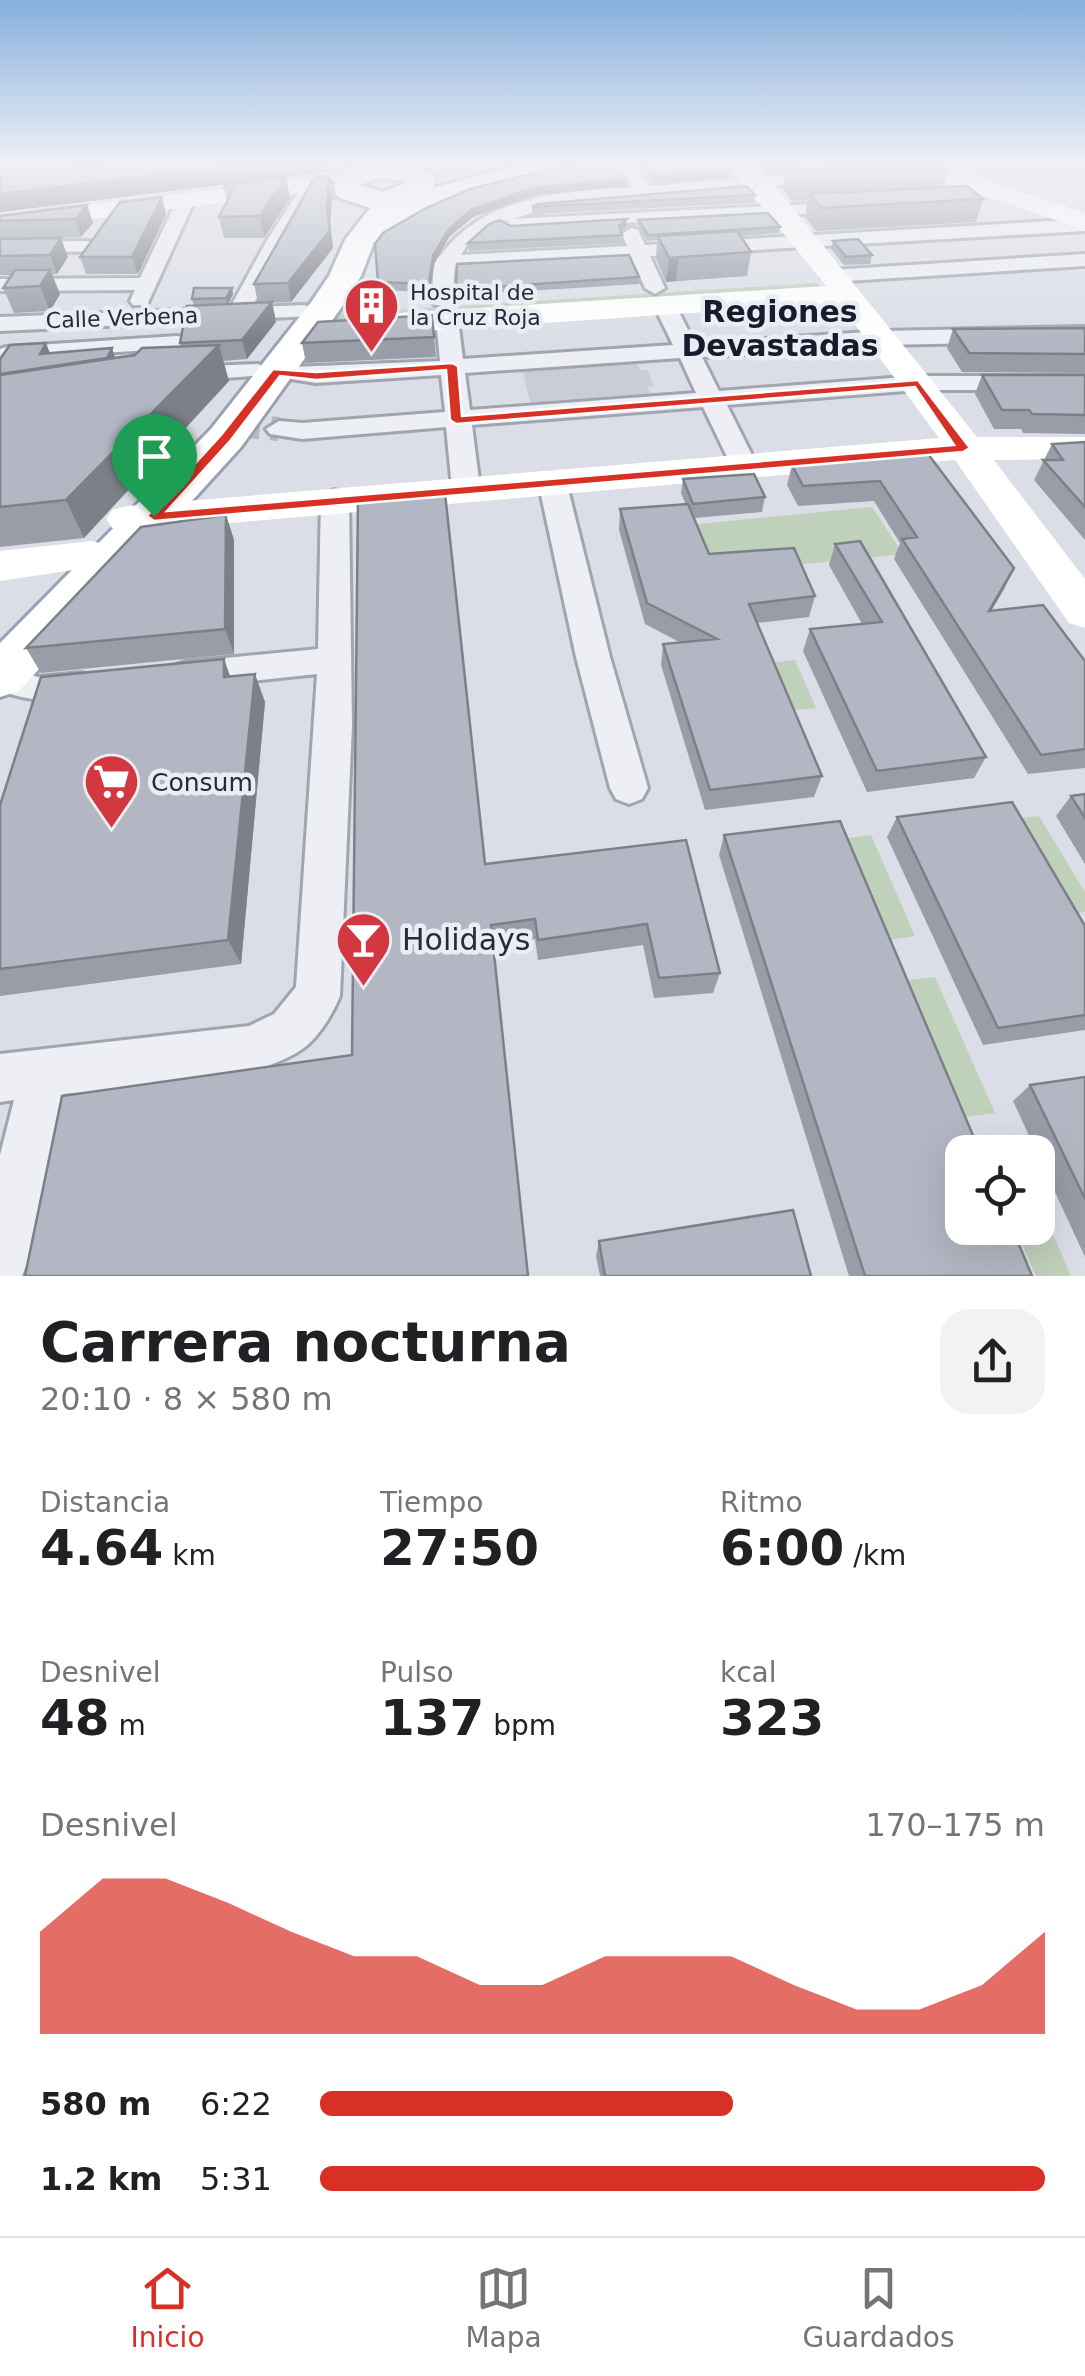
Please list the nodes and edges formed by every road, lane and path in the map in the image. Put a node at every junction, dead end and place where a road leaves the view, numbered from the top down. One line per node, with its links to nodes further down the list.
1 (109, 222): 13 (street)
2 (176, 222): 19 (street)
3 (287, 222): 25 (street)
4 (359, 222): 27 (main road)
5 (364, 222): 11 (main road)
6 (390, 222): 11 (main road)
7 (502, 222): 17 (street)
8 (625, 222): 15 (street)
9 (789, 222): 12 (street)
10 (1085, 224): 12 (street)
11 (360, 240): 27 (main road)
12 (806, 242): 15 (street); 21 (street)
13 (88, 247): 14 (street); 22 (street)
14 (0, 248)
15 (639, 251): 17 (street); 23 (street)
16 (1085, 260): 21 (street)
17 (444, 262): 24 (street)
18 (0, 284): 20 (street)
19 (147, 284): 22 (street); 28 (street)
20 (25, 285): 22 (street); 29 (street)
21 (838, 285): 23 (street); 32 (street)
22 (65, 286)
23 (660, 297): 24 (street); 35 (street)
24 (444, 311): 27 (street); 37 (street)
25 (238, 313): 26 (street, Calle Verbena); 27 (street, Calle Verbena)
26 (180, 316): 28 (street, Calle Verbena); 33 (street)
27 (312, 316): 38 (main road)
28 (134, 318): 30 (street, Calle Verbena)
29 (0, 321): 30 (street, Calle Verbena)
30 (26, 322): 36 (street)
31 (1085, 334): 32 (street)
32 (881, 338): 35 (street); 41 (street)
33 (176, 343): 34 (street); 38 (street)
34 (68, 351): 36 (street); 39 (street)
35 (686, 352): 37 (street); 42 (street)
36 (2, 358)
37 (452, 366): 38 (street); 43 (street)
38 (268, 371): 51 (main road)
39 (53, 381)
40 (1085, 383): 41 (street)
41 (918, 384): 42 (street); 45 (street)
42 (711, 399): 43 (street); 47 (street)
43 (456, 420): 44 (street); 49 (street)
44 (279, 429)
45 (963, 448): 46 (street); 47 (street); 54 (street)
46 (1085, 448)
47 (744, 465): 48 (street)
48 (552, 481): 49 (street); 60 (street)
49 (466, 488): 50 (street)
50 (335, 499): 51 (street); 56 (street)
51 (141, 518): 52 (main road); 58 (main road)
52 (92, 556): 53 (street); 55 (main road)
53 (0, 566)
54 (1085, 612)
55 (0, 648)
56 (335, 660): 57 (street); 61 (street)
57 (160, 677)
58 (0, 678): 59 (street)
59 (121, 682)
60 (630, 788)
61 (22, 1076): 62 (street)
62 (0, 1263)

